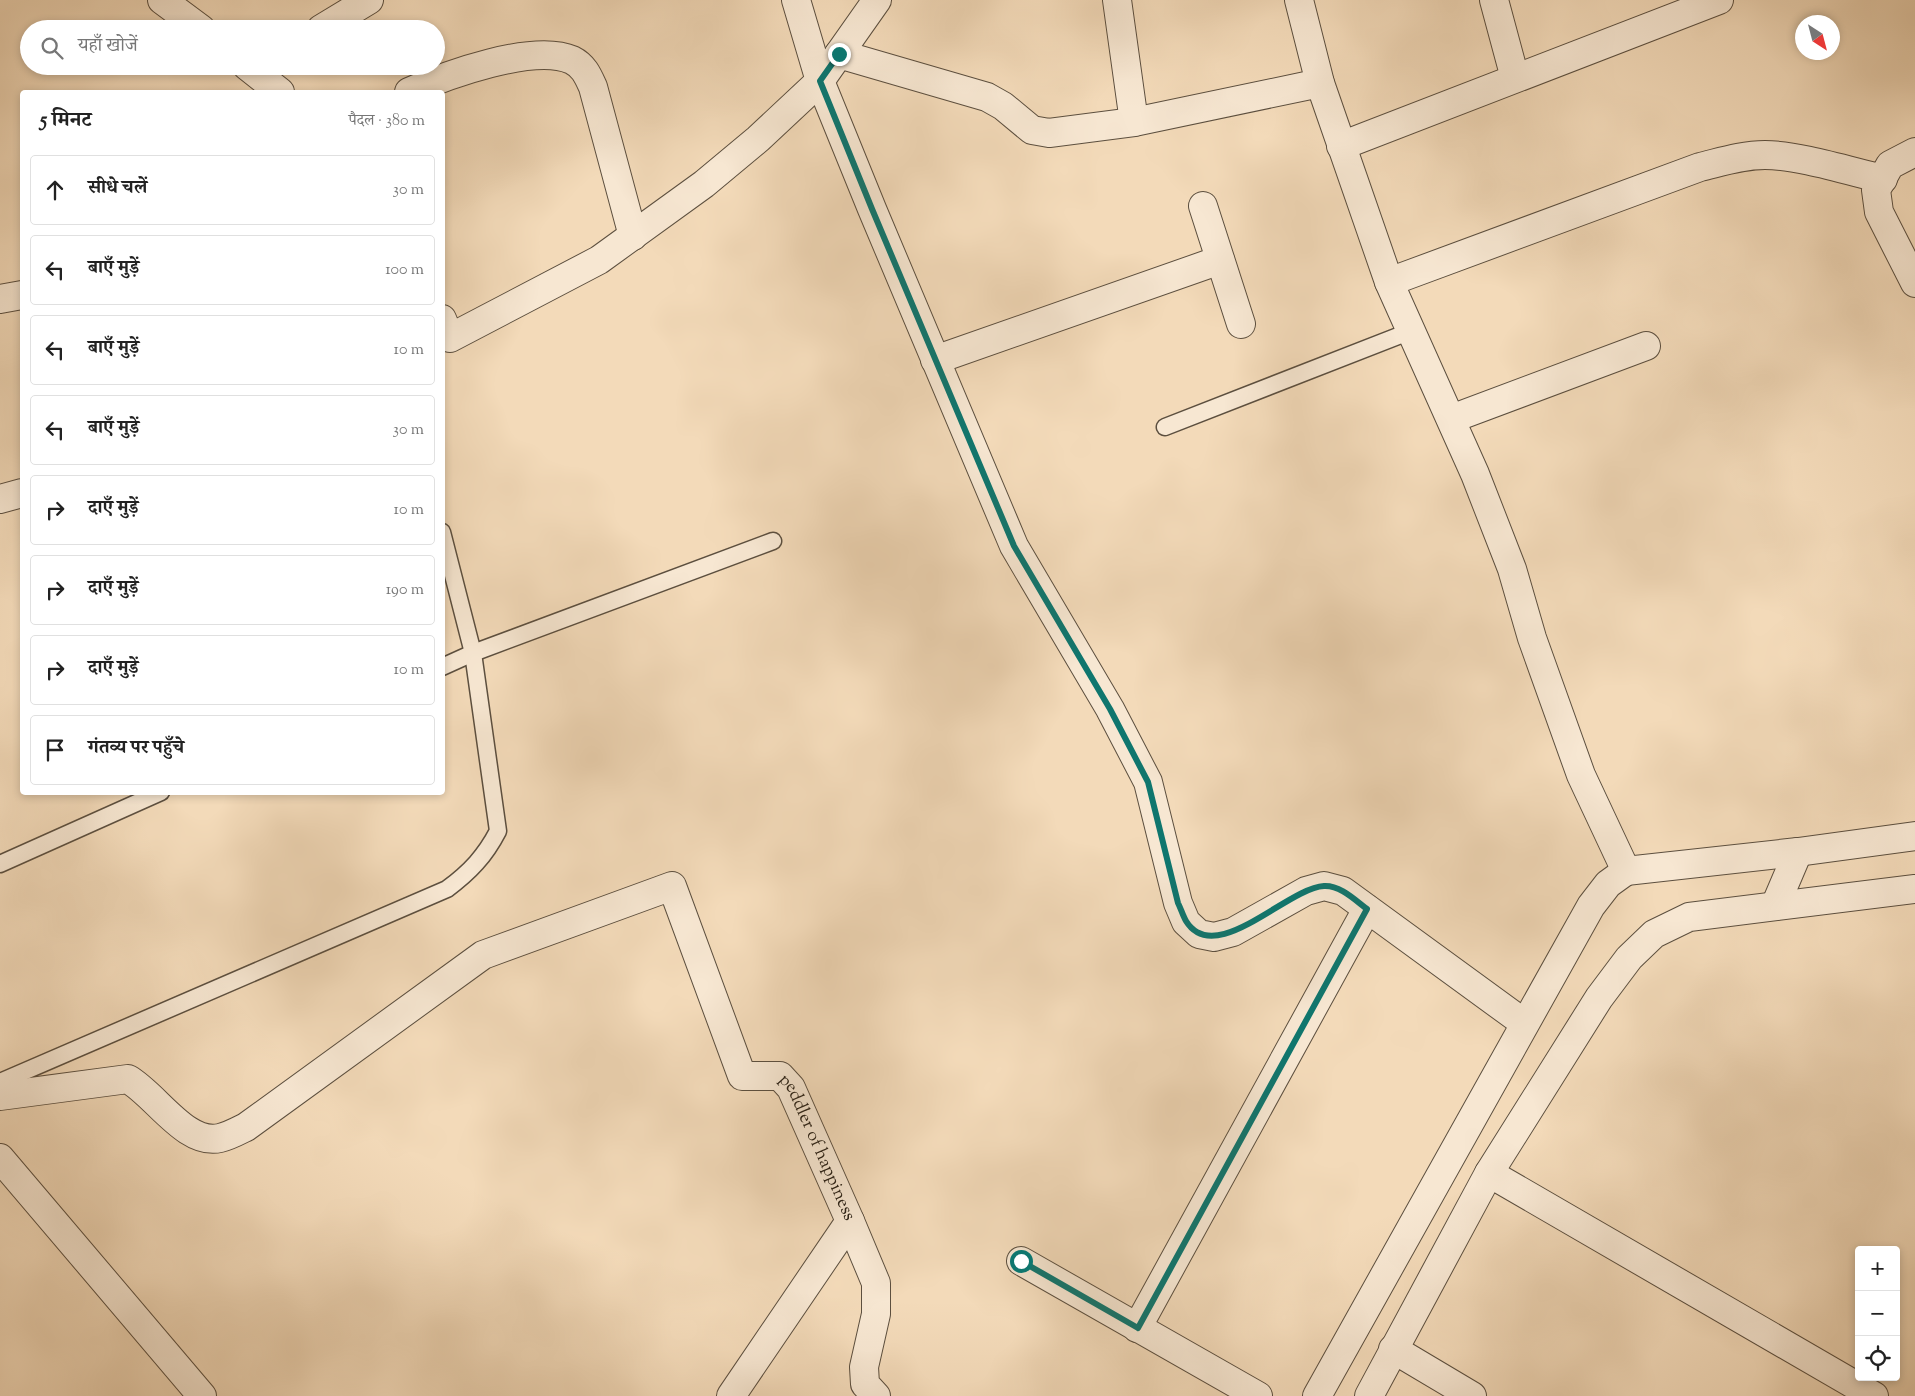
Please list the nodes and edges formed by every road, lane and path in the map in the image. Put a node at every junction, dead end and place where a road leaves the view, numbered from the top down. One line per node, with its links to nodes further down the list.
1 (162, 0): 9 (street)
2 (369, 0): 10 (street)
3 (796, 0): 14 (street)
4 (877, 0): 11 (street)
5 (1117, 0): 18 (street)
6 (1299, 0): 15 (street)
7 (1494, 0): 13 (street)
8 (1719, 0): 13 (street)
9 (189, 20)
10 (337, 20)
11 (839, 54): 14 (street); 18 (street)
12 (261, 75): 16 (street)
13 (1515, 78): 19 (street)
14 (820, 81): 23 (street); 31 (street)
15 (1320, 83): 18 (street); 19 (street)
16 (278, 90)
17 (414, 90): 23 (street)
18 (1134, 122)
19 (1341, 146): 25 (street)
20 (1915, 152): 21 (street)
21 (1882, 179): 25 (street); 26 (street)
22 (1202, 206): 24 (street)
23 (632, 236): 29 (street)
24 (1220, 260): 27 (street); 31 (street)
25 (1389, 282): 28 (street)
26 (1915, 283)
27 (1241, 324)
28 (1411, 331): 32 (street); 33 (lane)
29 (445, 333)
30 (1646, 346): 32 (street)
31 (935, 360): 47 (street)
32 (1450, 419): 44 (street)
33 (1165, 426)
34 (20, 493): 35 (street)
35 (0, 499)
36 (773, 541): 38 (lane)
37 (445, 544): 38 (lane)
38 (473, 654): 39 (lane); 49 (lane)
39 (445, 666)
40 (154, 795): 43 (lane)
41 (1915, 836): 42 (street)
42 (1798, 852): 44 (street); 46 (street)
43 (0, 864)
44 (1626, 871): 48 (street)
45 (1915, 889): 46 (street)
46 (1775, 906): 52 (street)
47 (1367, 909): 48 (street); 55 (street)
48 (1524, 1023): 61 (street)
49 (0, 1082)
50 (0, 1096): 53 (street, peddler of happiness)
51 (0, 1158): 57 (street)
52 (1489, 1173): 56 (street); 64 (street)
53 (850, 1221): 58 (street, peddler of happiness); 59 (street)
54 (1021, 1261): 55 (street)
55 (1138, 1328): 60 (street)
56 (1393, 1349): 62 (street); 63 (street)
57 (202, 1396)
58 (730, 1396)
59 (876, 1396)
60 (1258, 1396)
61 (1317, 1396)
62 (1369, 1396)
63 (1472, 1396)
64 (1874, 1396)

